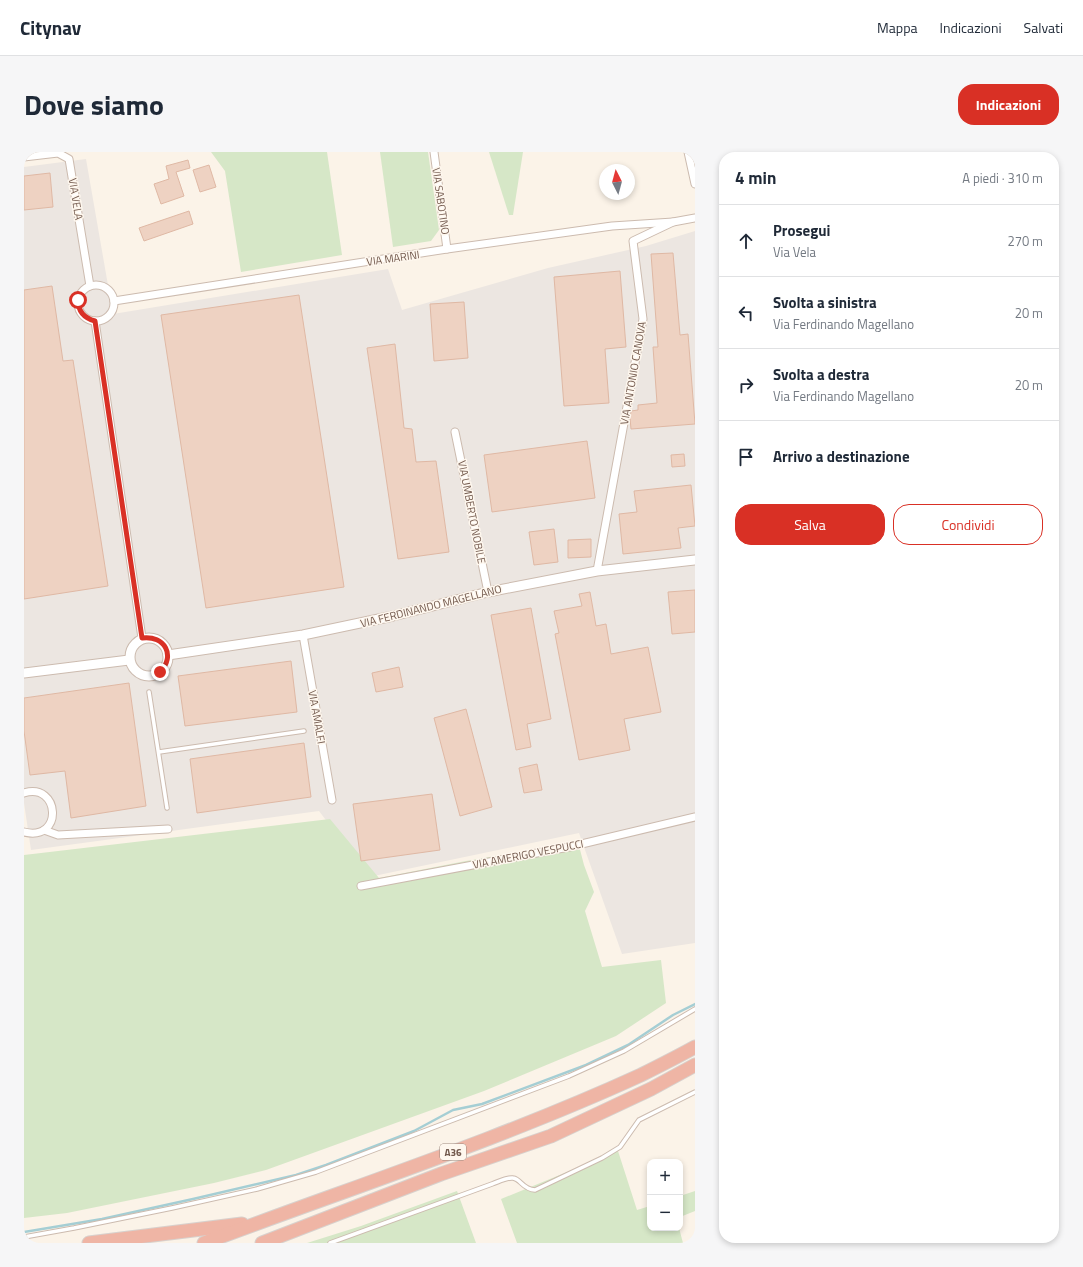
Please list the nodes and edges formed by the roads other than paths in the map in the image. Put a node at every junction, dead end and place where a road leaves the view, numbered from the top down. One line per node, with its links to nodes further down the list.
1 (434, 152): 7 (street, VIA SABOTINO)
2 (688, 152): 4 (street)
3 (24, 157): 8 (street, VIA VELA)
4 (695, 184)
5 (695, 218): 6 (street, VIA ANTONIO CANOVA)
6 (673, 222): 7 (street, VIA MARINI); 13 (street, VIA ANTONIO CANOVA)
7 (447, 249): 9 (street, VIA MARINI)
8 (90, 286): 9 (street); 10 (street)
9 (114, 302): 10 (street)
10 (95, 321): 16 (street)
11 (455, 432): 14 (street, VIA UMBERTO NOBILE)
12 (695, 560): 13 (street, VIA FERDINANDO MAGELLANO)
13 (597, 570): 14 (street, VIA FERDINANDO MAGELLANO)
14 (488, 592): 15 (street, VIA FERDINANDO MAGELLANO)
15 (303, 635): 17 (street, VIA FERDINANDO MAGELLANO); 24 (street, VIA AMALFI)
16 (142, 638): 17 (street); 18 (street)
17 (168, 655): 18 (street)
18 (129, 660): 19 (street)
19 (24, 673)
20 (149, 692): 22 (lane)
21 (304, 731): 22 (lane)
22 (159, 752): 25 (lane)
23 (24, 794): 28 (street)
24 (332, 800)
25 (167, 808)
26 (695, 817): 30 (street, VIA AMERIGO VESPUCCI)
27 (168, 829): 28 (street)
28 (44, 830): 29 (street)
29 (24, 832)
30 (360, 886)
31 (695, 1008): 36 (lane)
32 (695, 1048): 35 (highway, A36)
33 (695, 1065): 37 (highway, A36)
34 (695, 1092): 40 (lane)
35 (263, 1221): 38 (highway); 39 (highway, A36)
36 (24, 1237)
37 (268, 1242)
38 (89, 1243)
39 (204, 1243)
40 (330, 1243)

